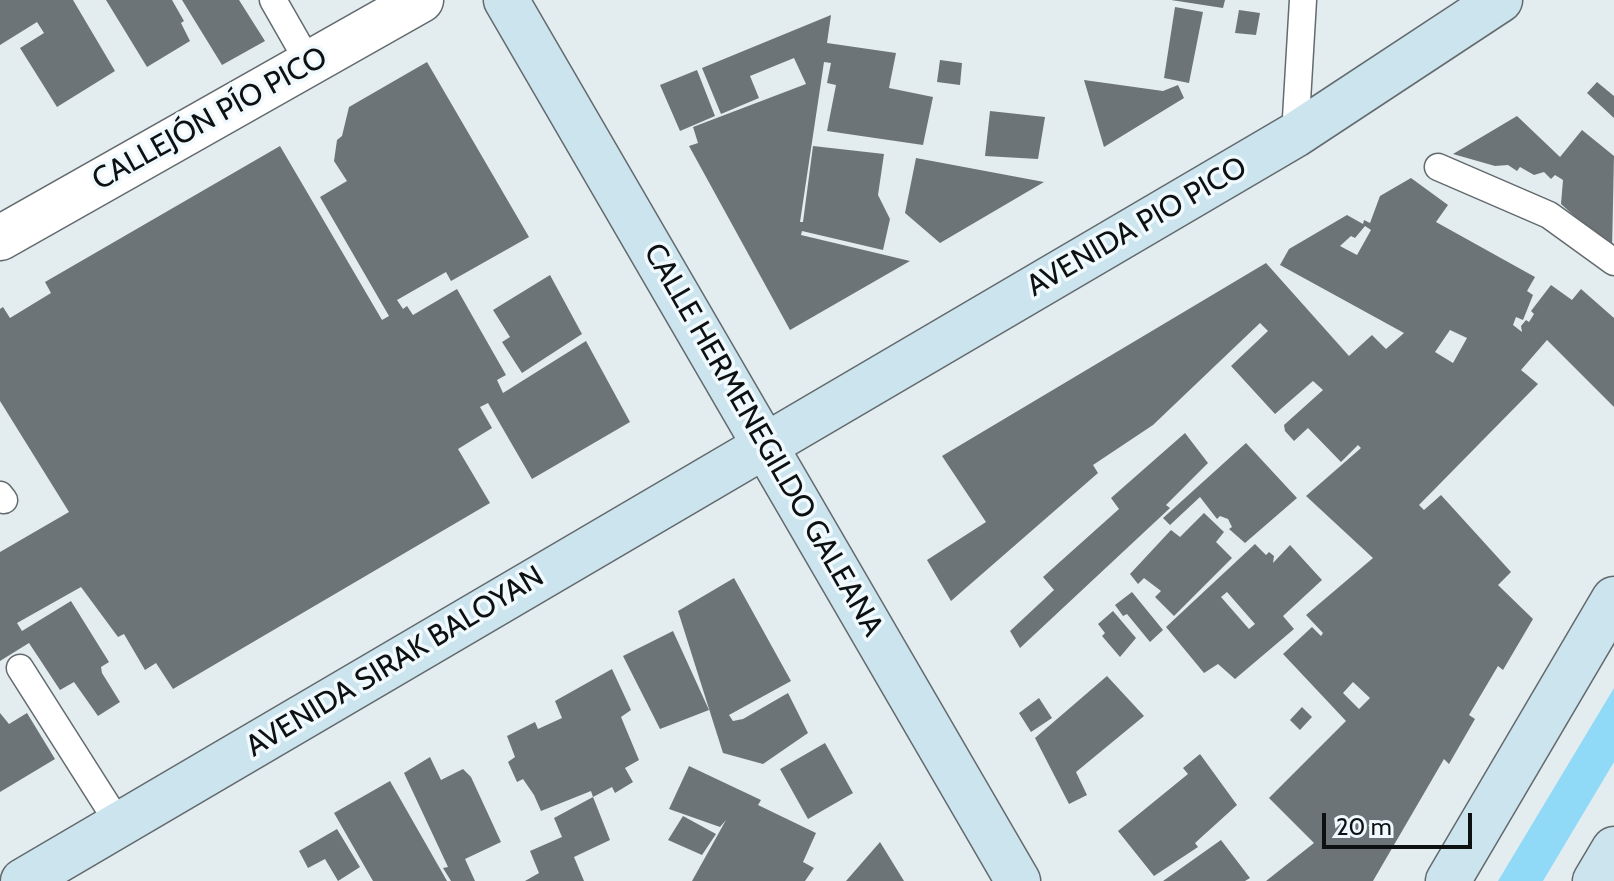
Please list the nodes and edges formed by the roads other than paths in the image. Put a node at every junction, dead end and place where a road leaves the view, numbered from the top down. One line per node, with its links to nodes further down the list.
1 (273, 0): 6 (lane)
2 (421, 0): 6 (street, CALLEJÓN PÍO PICO)
3 (506, 0): 11 (street, CALLE HERMENEGILDO GALEANA)
4 (1303, 0): 7 (lane)
5 (1500, 0): 7 (street, AVENIDA PIO PICO)
6 (309, 63): 9 (street, CALLEJÓN PÍO PICO)
7 (1295, 135): 11 (street, AVENIDA PIO PICO)
8 (1438, 167): 10 (lane)
9 (0, 238)
10 (1614, 262)
11 (766, 442): 14 (street, AVENIDA SIRAK BALOYAN); 17 (street, CALLE HERMENEGILDO GALEANA)
12 (1614, 599): 18 (street)
13 (20, 668): 14 (lane)
14 (119, 824): 16 (street, AVENIDA SIRAK BALOYAN)
15 (1614, 849): 19 (street)
16 (23, 881)
17 (1018, 881)
18 (1448, 881)
19 (1595, 881)

